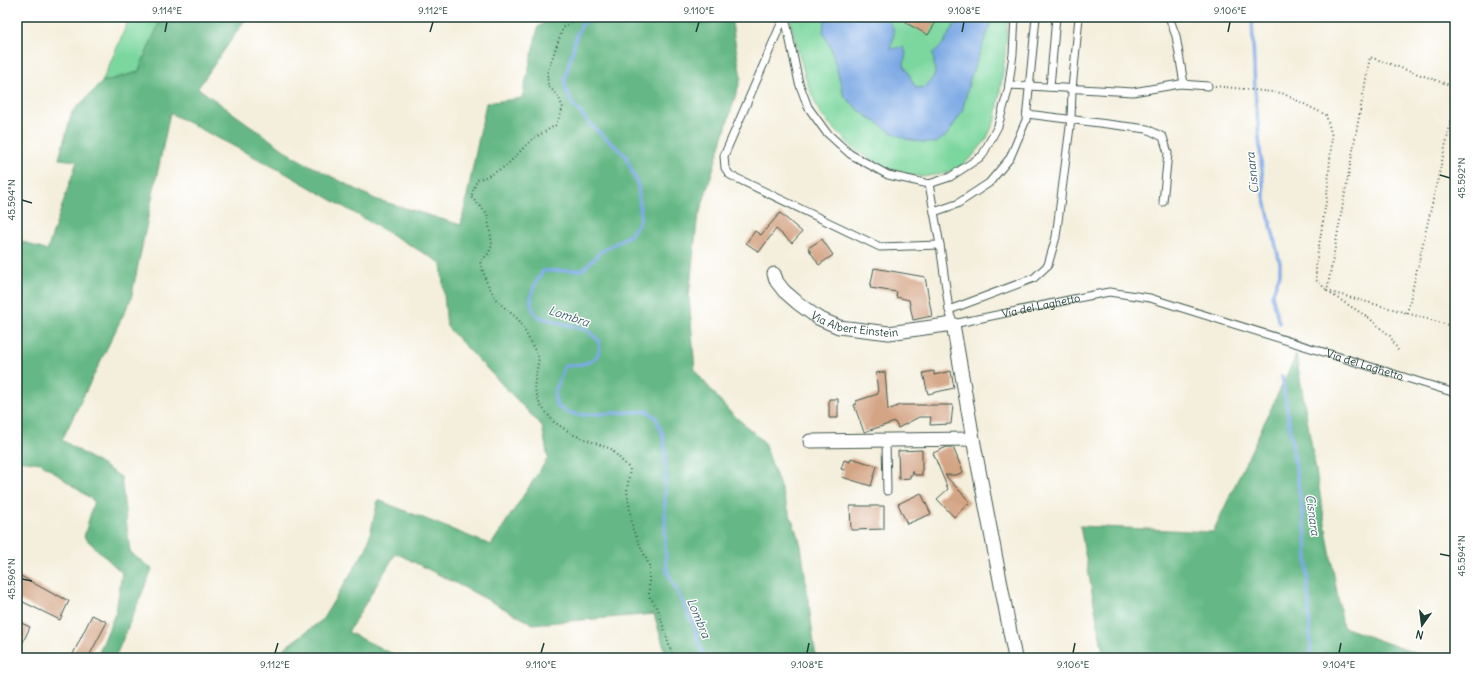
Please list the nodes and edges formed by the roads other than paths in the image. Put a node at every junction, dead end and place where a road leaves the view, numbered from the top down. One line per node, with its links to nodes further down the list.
1 (784, 17): 15 (lane); 18 (lane)
2 (1015, 17): 8 (lane)
3 (1036, 17): 9 (lane)
4 (1056, 17): 11 (lane)
5 (1079, 17): 12 (lane)
6 (1169, 17): 7 (lane)
7 (1184, 84): 10 (lane); 12 (lane)
8 (1009, 85): 9 (lane); 15 (lane)
9 (1029, 86): 11 (lane); 13 (lane)
10 (1208, 86)
11 (1050, 87): 12 (lane)
12 (1072, 89): 14 (lane)
13 (1027, 114): 14 (lane); 17 (lane)
14 (1072, 120): 16 (lane); 20 (lane)
15 (929, 184): 17 (lane)
16 (1163, 202)
17 (934, 212): 18 (lane)
18 (940, 245): 20 (lane)
19 (774, 274): 21 (street, Via Albert Einstein)
20 (949, 310): 21 (lane)
21 (953, 324): 22 (lane, Via del Laghetto); 23 (street)
22 (1455, 393)
23 (973, 439): 25 (street); 27 (street)
24 (810, 441): 25 (street)
25 (886, 441): 26 (lane)
26 (888, 491)
27 (1015, 658)

